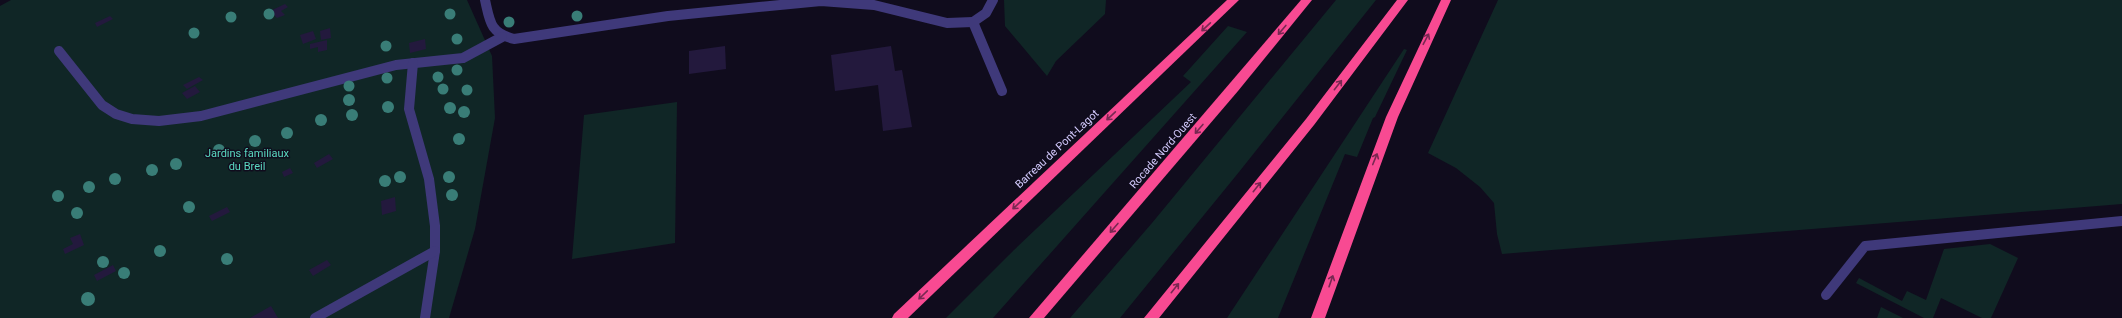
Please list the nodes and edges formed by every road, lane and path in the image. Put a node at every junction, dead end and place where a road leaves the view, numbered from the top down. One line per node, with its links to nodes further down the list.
1 (485, 0): 8 (street)
2 (993, 0): 7 (street)
3 (1234, 0): 17 (highway, Barreau de Pont-Lagot, one-way to 17)
4 (1307, 0): 18 (highway, Rocade Nord-Ouest, one-way to 18)
5 (1404, 0): 19 (highway, one-way to 5)
6 (1446, 0): 20 (highway, one-way to 6)
7 (972, 22): 8 (street); 11 (street)
8 (502, 37): 10 (street)
9 (59, 51): 10 (street)
10 (413, 63): 13 (street)
11 (1002, 91)
12 (2122, 221): 14 (street)
13 (435, 251): 15 (street); 16 (street)
14 (1826, 295)
15 (315, 318)
16 (425, 318)
17 (899, 318)
18 (1036, 318)
19 (1151, 318)
20 (1318, 318)

